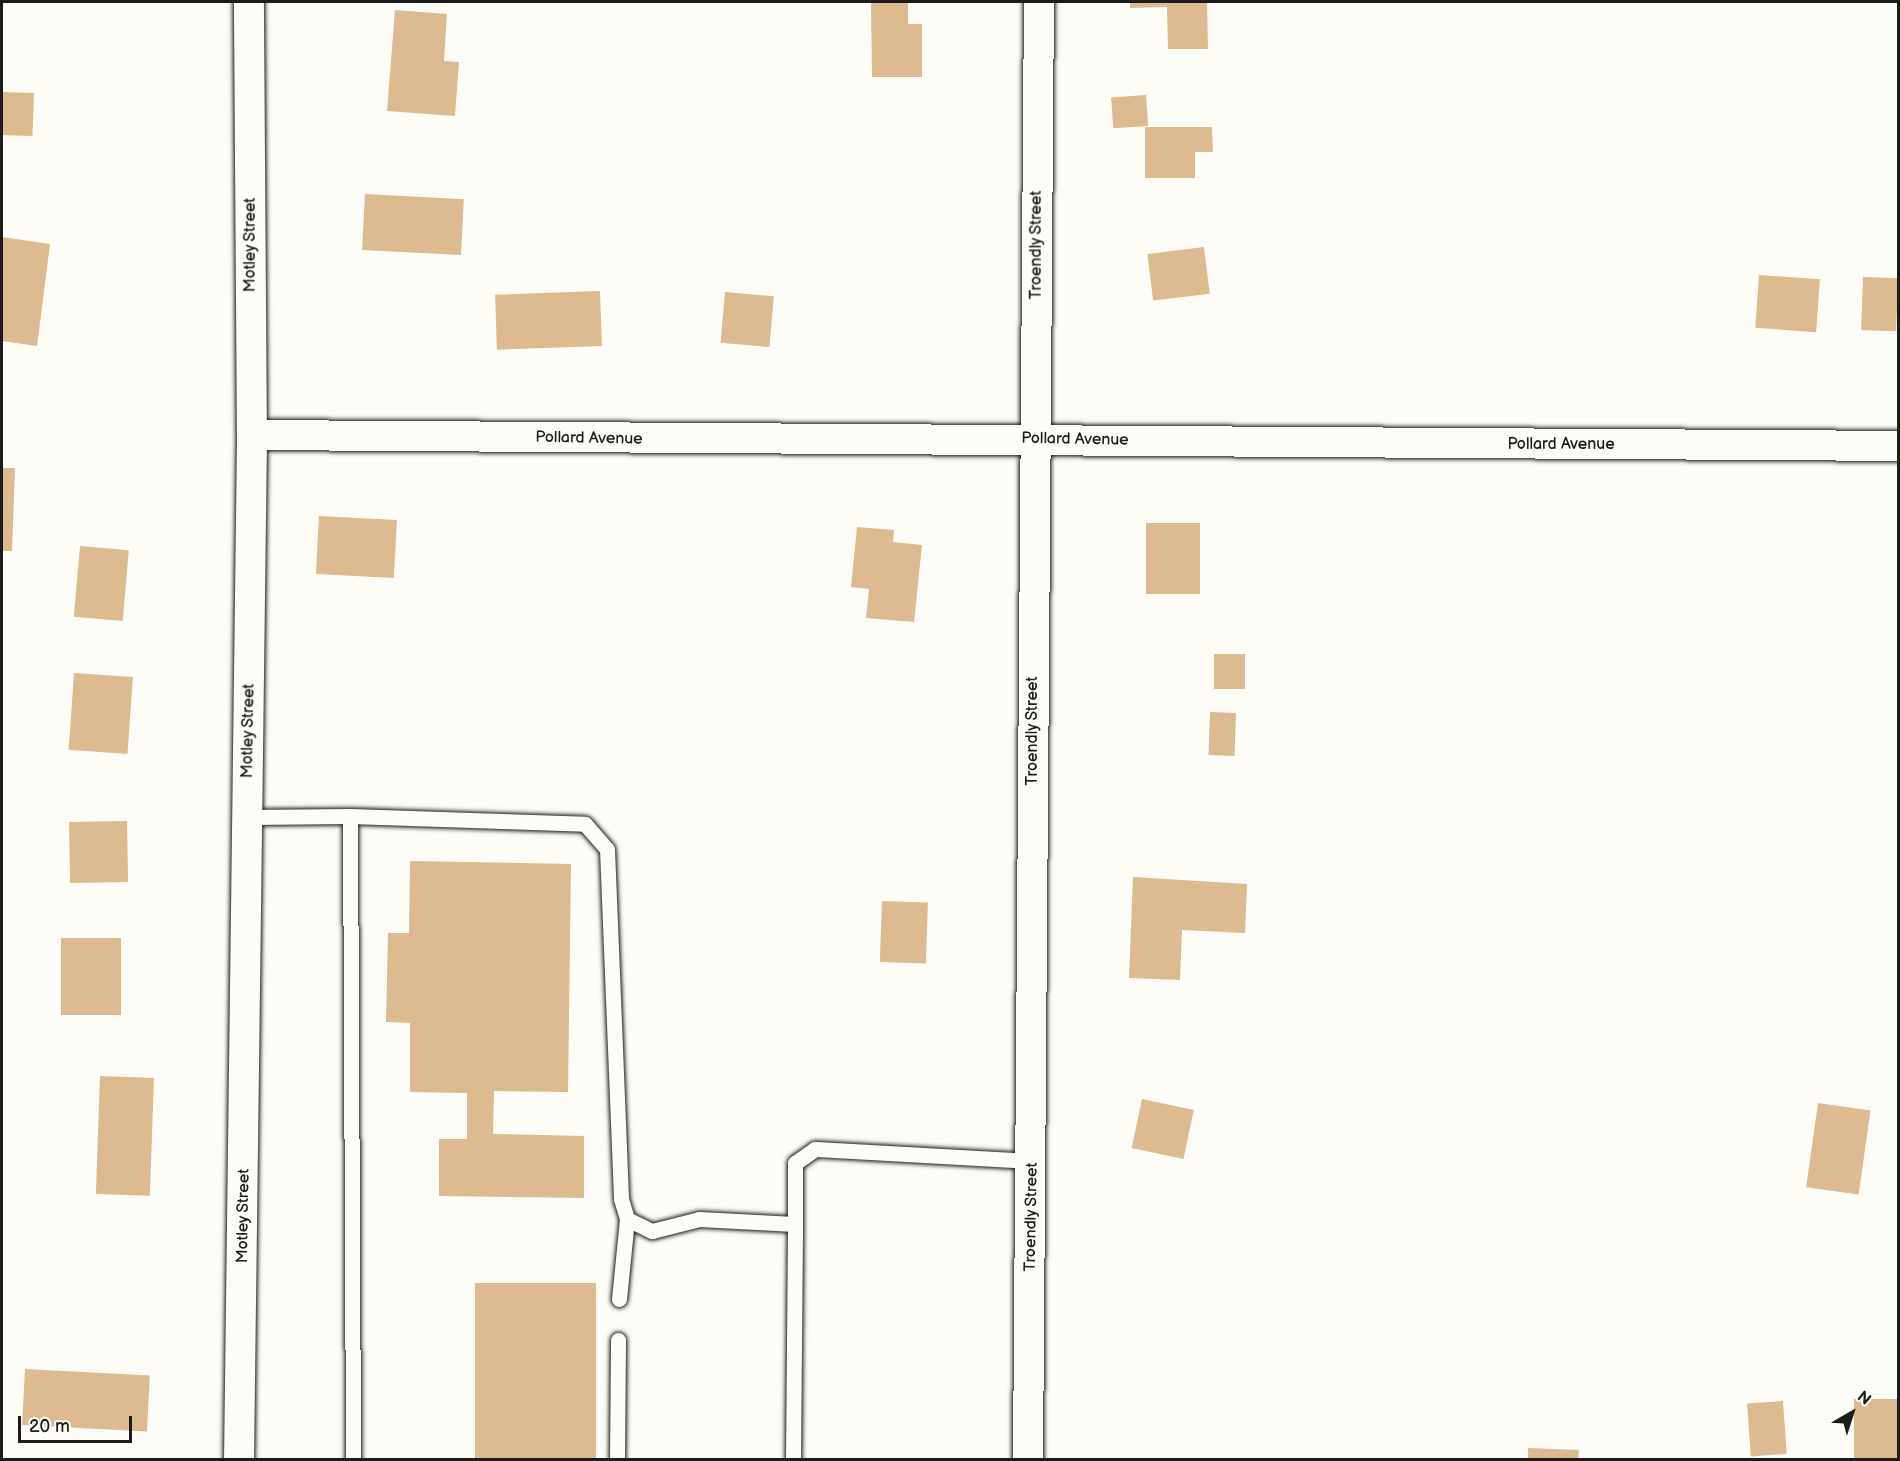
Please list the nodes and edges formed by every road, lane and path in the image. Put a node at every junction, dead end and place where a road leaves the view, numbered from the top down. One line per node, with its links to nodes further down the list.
1 (249, 2): 3 (street, Motley Street)
2 (1038, 2): 4 (street, Troendly Street)
3 (252, 435): 4 (street, Pollard Avenue); 7 (street, Motley Street)
4 (1035, 439): 5 (street, Pollard Avenue); 8 (street, Troendly Street)
5 (1899, 446)
6 (350, 816): 7 (lane); 9 (lane); 14 (lane)
7 (248, 817): 13 (street, Motley Street)
8 (1033, 1161): 10 (lane); 17 (street, Troendly Street)
9 (627, 1219): 10 (lane); 11 (lane)
10 (795, 1224): 16 (lane)
11 (618, 1299)
12 (618, 1340): 15 (lane)
13 (239, 1460)
14 (353, 1460)
15 (616, 1460)
16 (793, 1460)
17 (1028, 1460)

